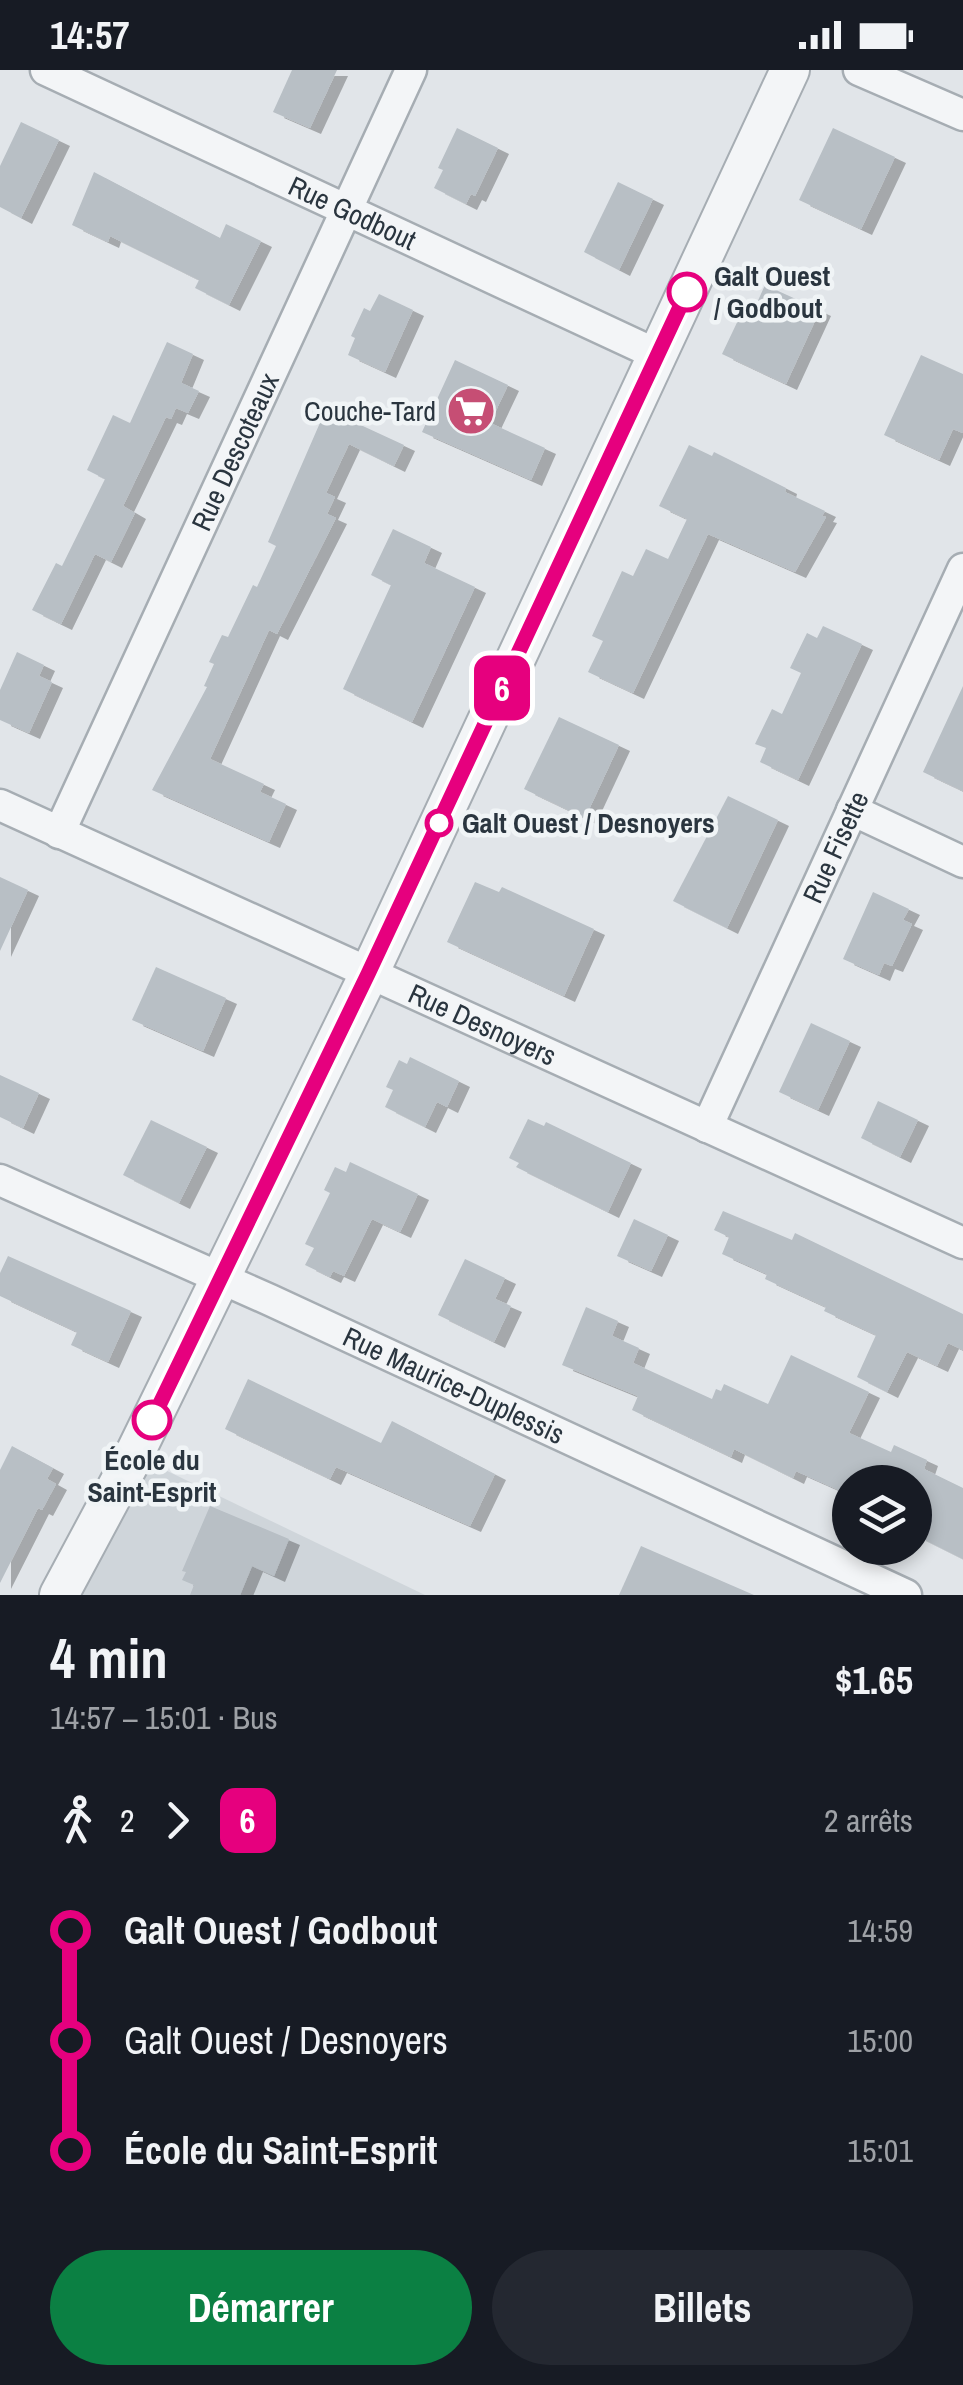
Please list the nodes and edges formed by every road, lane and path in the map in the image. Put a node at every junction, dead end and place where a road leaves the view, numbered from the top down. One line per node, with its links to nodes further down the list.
1 (46, 70): 6 (street, Rue Godbout)
2 (411, 70): 6 (street, Rue Descoteaux)
3 (790, 70): 7 (street)
4 (859, 70): 5 (street)
5 (963, 115)
6 (347, 212): 7 (street, Rue Godbout); 11 (street, Rue Descoteaux)
7 (658, 354): 13 (street)
8 (963, 569): 10 (street, Rue Fisette)
9 (0, 805): 11 (street, Rue Desnoyers)
10 (852, 810): 12 (street); 14 (street, Rue Fisette)
11 (59, 832): 13 (street, Rue Desnoyers)
12 (963, 862)
13 (368, 974): 14 (street, Rue Desnoyers); 17 (street)
14 (707, 1127): 16 (street, Rue Desnoyers)
15 (0, 1180): 17 (street, Rue Maurice-Duplessis)
16 (963, 1243)
17 (222, 1278): 18 (street); 19 (street, Rue Maurice-Duplessis)
18 (60, 1595)
19 (906, 1595)

